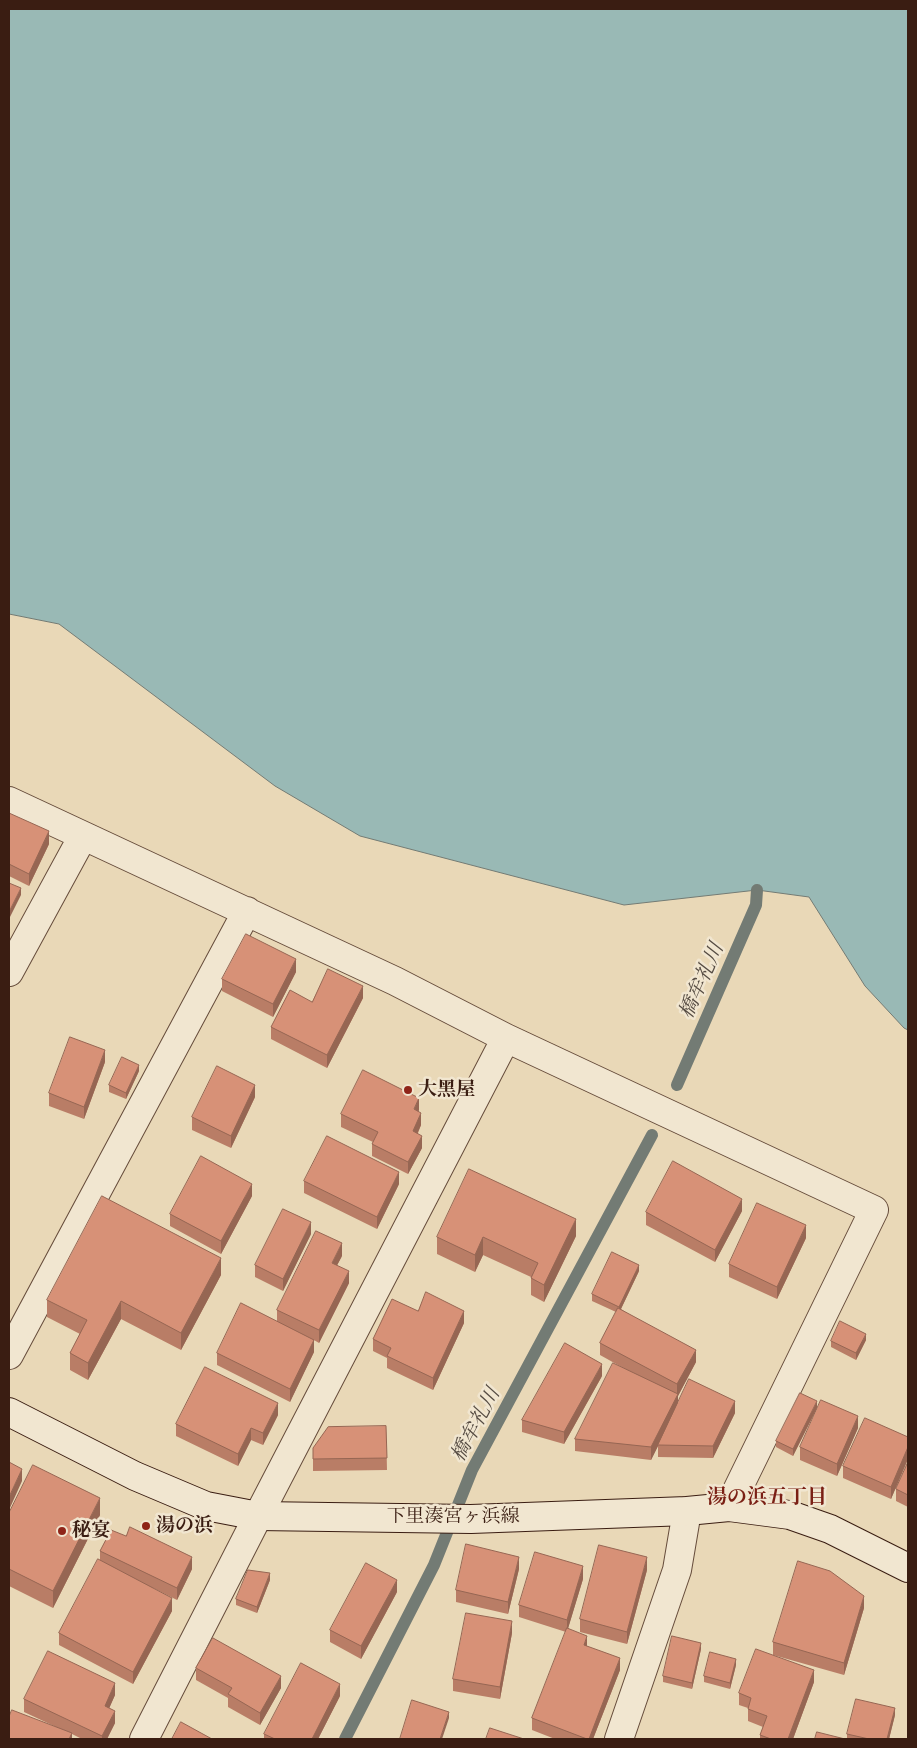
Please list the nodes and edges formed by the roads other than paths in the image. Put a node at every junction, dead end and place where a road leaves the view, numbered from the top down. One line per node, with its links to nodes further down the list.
1 (9, 801): 2 (street)
2 (83, 836): 3 (street); 4 (street)
3 (248, 911): 5 (street); 6 (street)
4 (9, 972)
5 (506, 1038): 8 (street); 10 (street)
6 (9, 1355)
7 (9, 1412): 10 (street, 下里湊宮ヶ浜線)
8 (729, 1507): 9 (street, 下里湊宮ヶ浜線); 11 (street, 下里湊宮ヶ浜線)
9 (687, 1511): 10 (street, 下里湊宮ヶ浜線); 13 (street)
10 (258, 1516): 12 (street)
11 (908, 1568)
12 (144, 1739)
13 (619, 1739)

